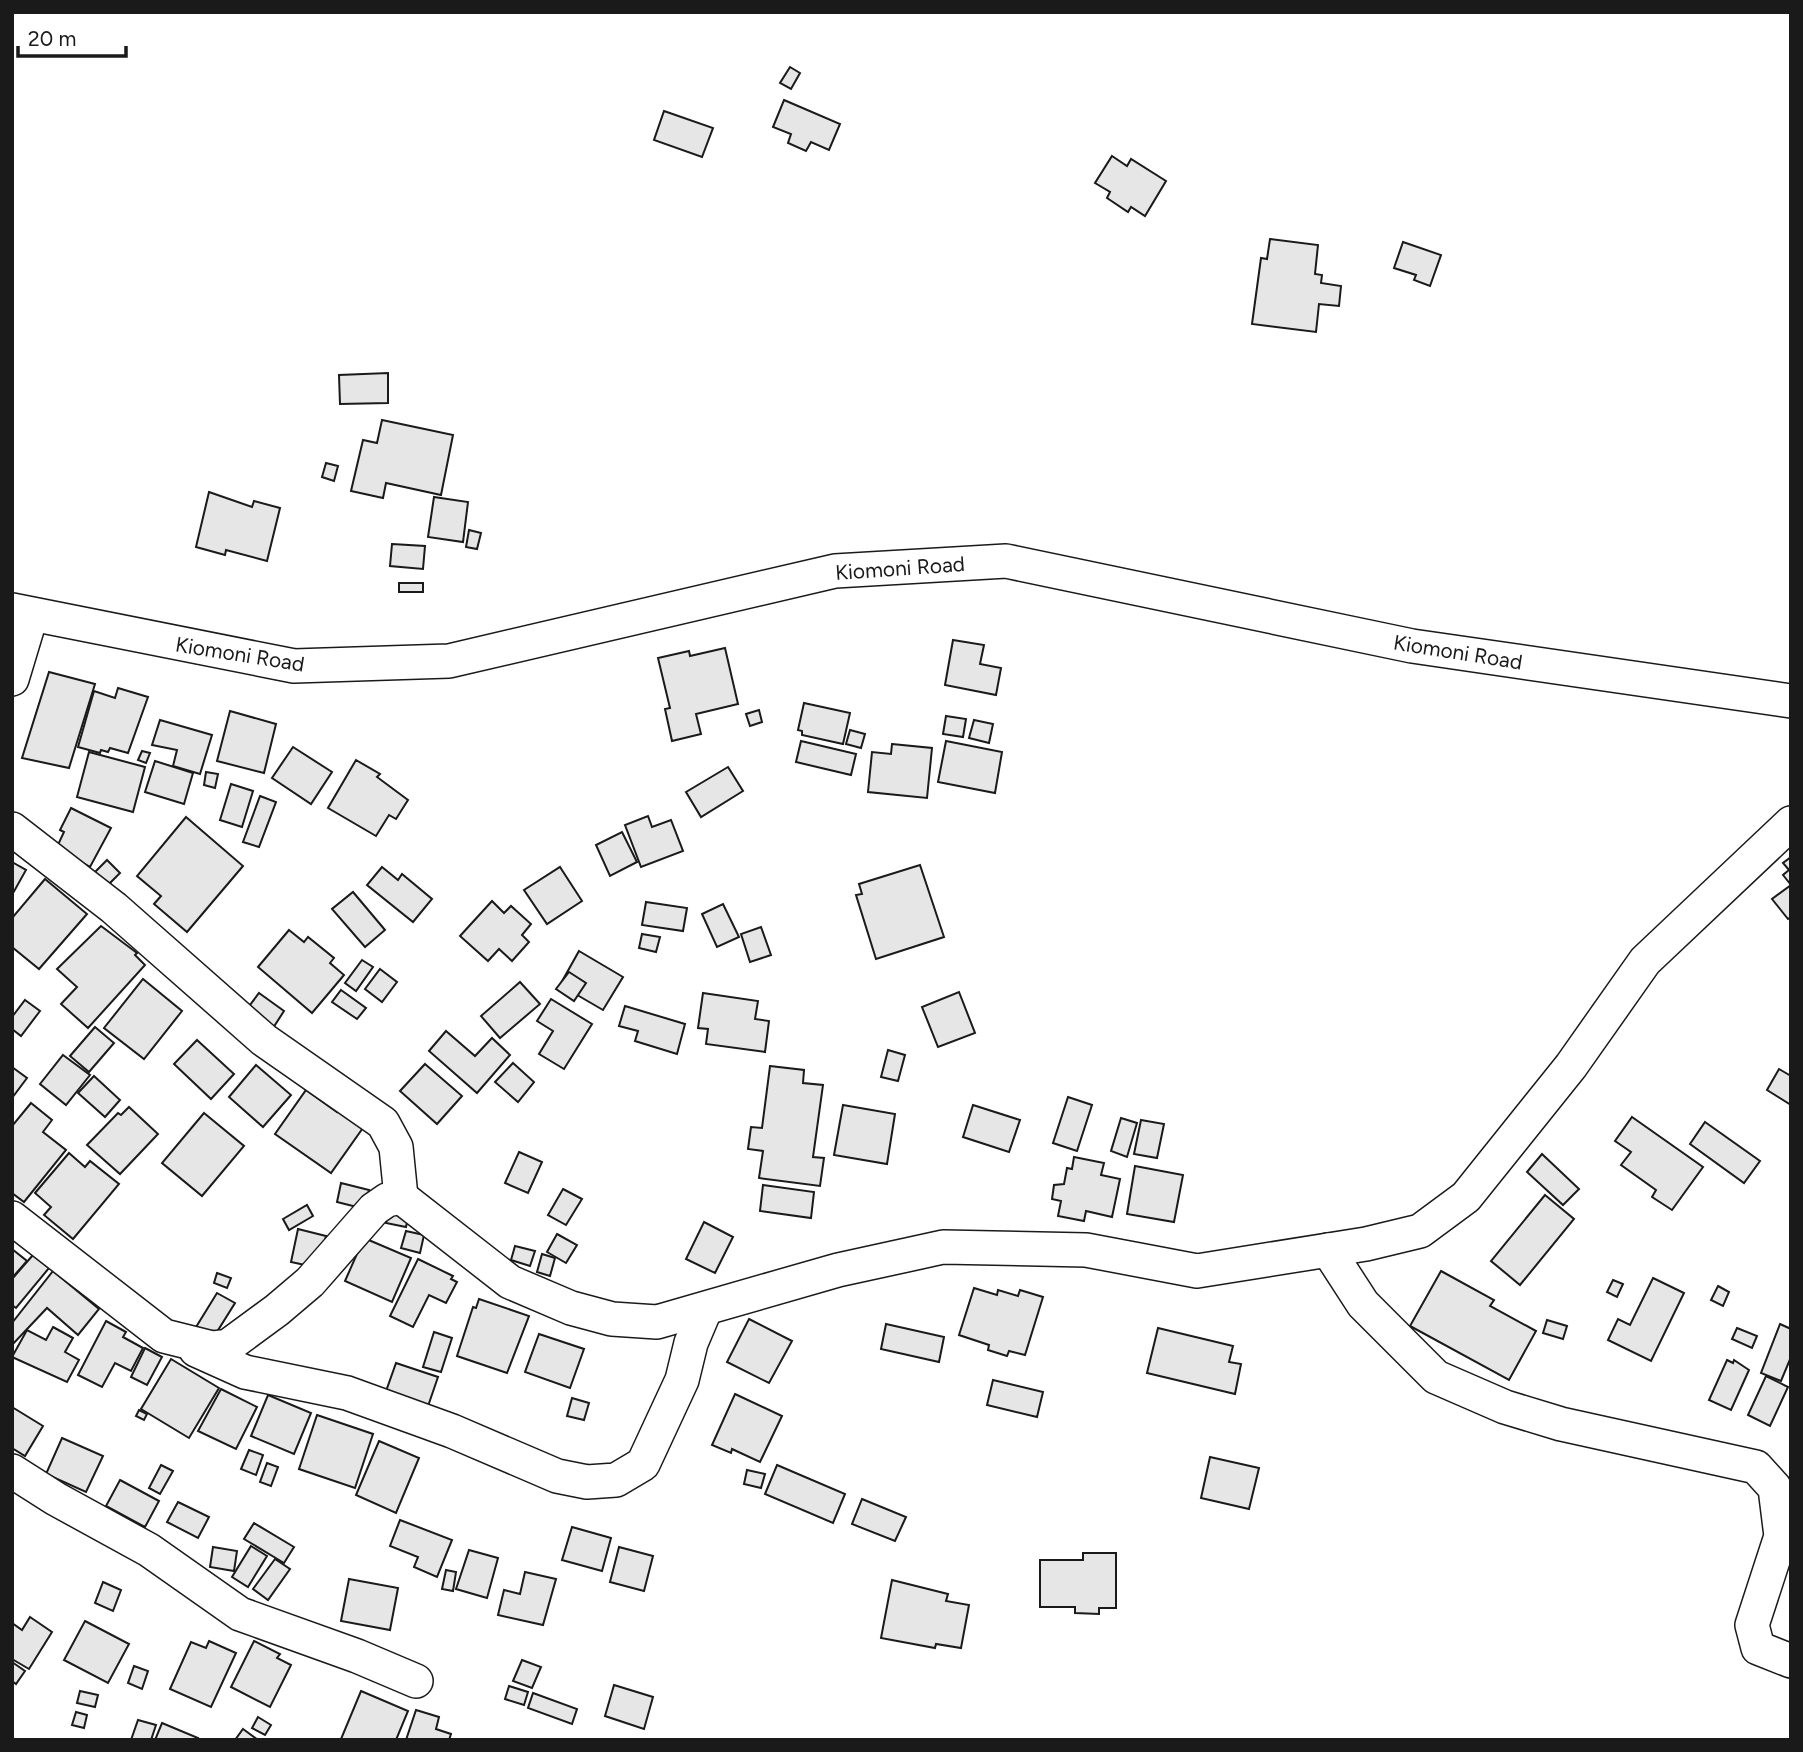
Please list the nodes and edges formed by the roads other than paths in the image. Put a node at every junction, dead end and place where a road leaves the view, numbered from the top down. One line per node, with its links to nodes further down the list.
1 (22, 613): 2 (street); 3 (street, Kiomoni Road)
2 (12, 679)
3 (1791, 701)
4 (1791, 823): 8 (street)
5 (12, 829): 6 (street)
6 (401, 1198): 9 (street); 10 (street)
7 (12, 1218): 10 (street)
8 (1328, 1250): 9 (street); 12 (street)
9 (705, 1310): 10 (street)
10 (164, 1336)
11 (12, 1471): 13 (street)
12 (1791, 1661)
13 (416, 1681)

